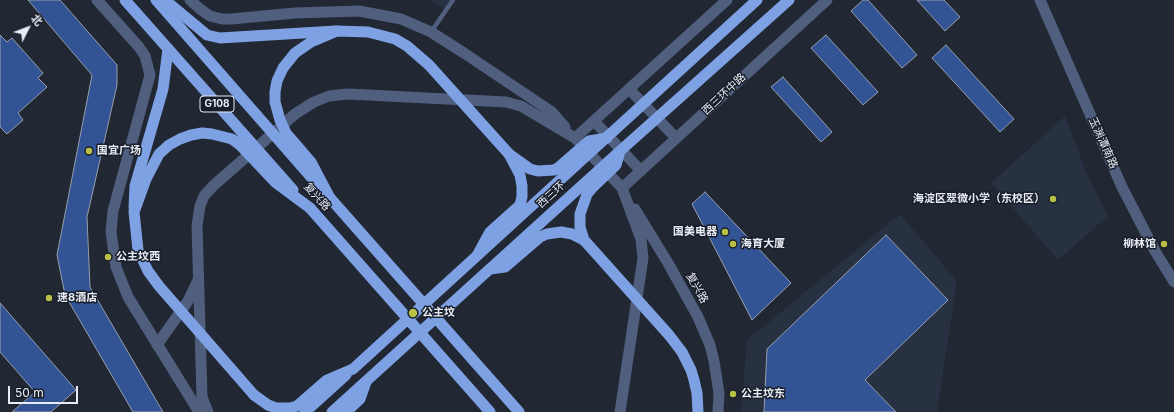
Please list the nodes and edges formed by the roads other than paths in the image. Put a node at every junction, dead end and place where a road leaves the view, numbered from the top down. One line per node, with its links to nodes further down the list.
1 (97, 0): 32 (street)
2 (125, 0): 14 (highway, 复兴路 / G108, bridge)
3 (156, 0): 24 (highway, 复兴路 / G108, bridge)
4 (165, 0): 12 (highway)
5 (190, 0): 13 (street)
6 (453, 0): 13 (lane)
7 (727, 0): 15 (street)
8 (757, 0): 18 (highway, 西三环, bridge)
9 (789, 0): 20 (highway, 西三环, bridge)
10 (827, 0): 19 (street, 西三环中路)
11 (1040, 0): 31 (street, 玉渊潭南路)
12 (337, 31): 21 (highway, bridge); 24 (highway, bridge)
13 (431, 32): 17 (street)
14 (168, 49): 25 (highway, 复兴路 / G108, bridge); 26 (highway, bridge)
15 (629, 89): 16 (street); 19 (street)
16 (594, 121): 17 (street); 22 (street)
17 (575, 138): 23 (street); 30 (street)
18 (607, 138): 21 (highway, bridge); 28 (highway, 西三环, bridge)
19 (676, 138): 22 (street, 西三环中路)
20 (620, 150): 27 (highway, bridge); 29 (highway, 西三环, bridge)
21 (509, 154): 28 (highway, bridge)
22 (641, 171): 23 (street, 西三环中路)
23 (622, 188): 45 (street); 47 (street, 复兴路)
24 (330, 198): 36 (highway, 复兴路 / G108)
25 (310, 208): 26 (highway, bridge); 43 (highway, 复兴路 / G108)
26 (134, 212): 35 (highway, bridge)
27 (584, 240): 29 (highway); 46 (highway, bridge)
28 (476, 258): 33 (highway, 西三环, bridge)
29 (490, 269): 34 (highway, 西三环, bridge)
30 (198, 280): 32 (street); 38 (street)
31 (1174, 282)
32 (157, 345): 37 (street)
33 (353, 369): 35 (highway); 40 (highway, 西三环)
34 (366, 382): 41 (highway, 西三环, bridge); 42 (highway)
35 (254, 395): 39 (highway)
36 (516, 408): 44 (highway)
37 (200, 412)
38 (208, 412)
39 (261, 412)
40 (305, 412)
41 (332, 412)
42 (346, 412)
43 (490, 412)
44 (525, 412)
45 (620, 412)
46 (698, 412)
47 (718, 412)

